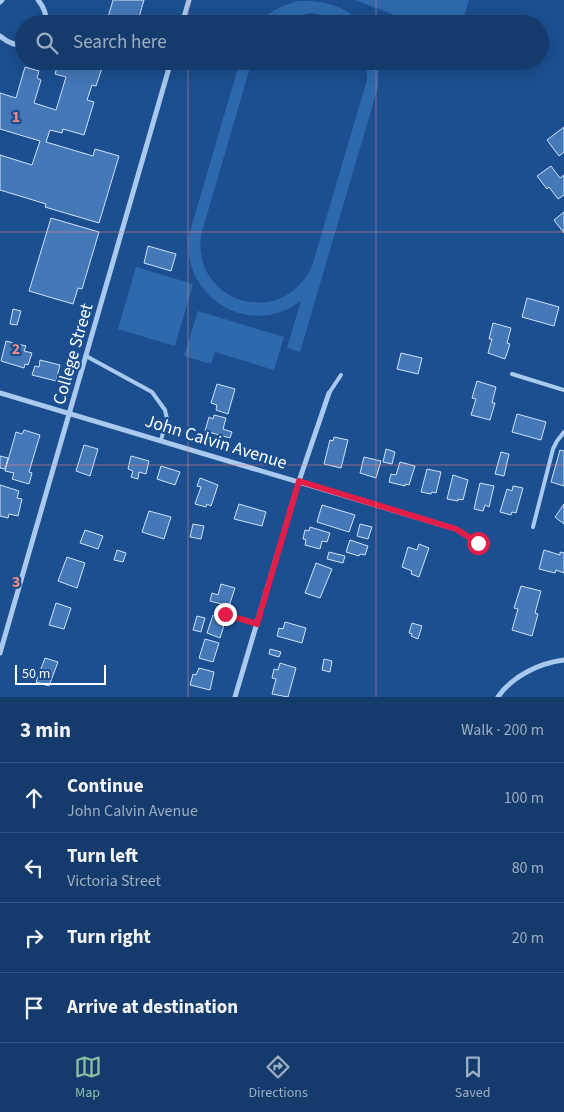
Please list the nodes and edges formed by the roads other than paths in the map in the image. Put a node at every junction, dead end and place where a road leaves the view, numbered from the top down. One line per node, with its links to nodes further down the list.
1 (38, 0): 3 (street)
2 (189, 0): 4 (street)
3 (46, 15)
4 (185, 15)
5 (0, 36): 6 (street)
6 (15, 44)
7 (168, 70): 8 (street, College Street)
8 (86, 356): 14 (street, College Street); 16 (lane)
9 (512, 374): 11 (lane)
10 (341, 375): 13 (lane)
11 (564, 390)
12 (0, 393): 14 (street, John Calvin Avenue)
13 (329, 393): 17 (street)
14 (70, 413): 16 (street, John Calvin Avenue); 22 (street, College Street)
15 (564, 432): 18 (lane)
16 (161, 440): 17 (street, John Calvin Avenue)
17 (299, 481): 19 (street, John Calvin Avenue); 21 (street)
18 (534, 527)
19 (478, 543)
20 (225, 614): 21 (lane)
21 (257, 624): 24 (street)
22 (0, 653)
23 (564, 660): 25 (street)
24 (235, 697)
25 (498, 697)

